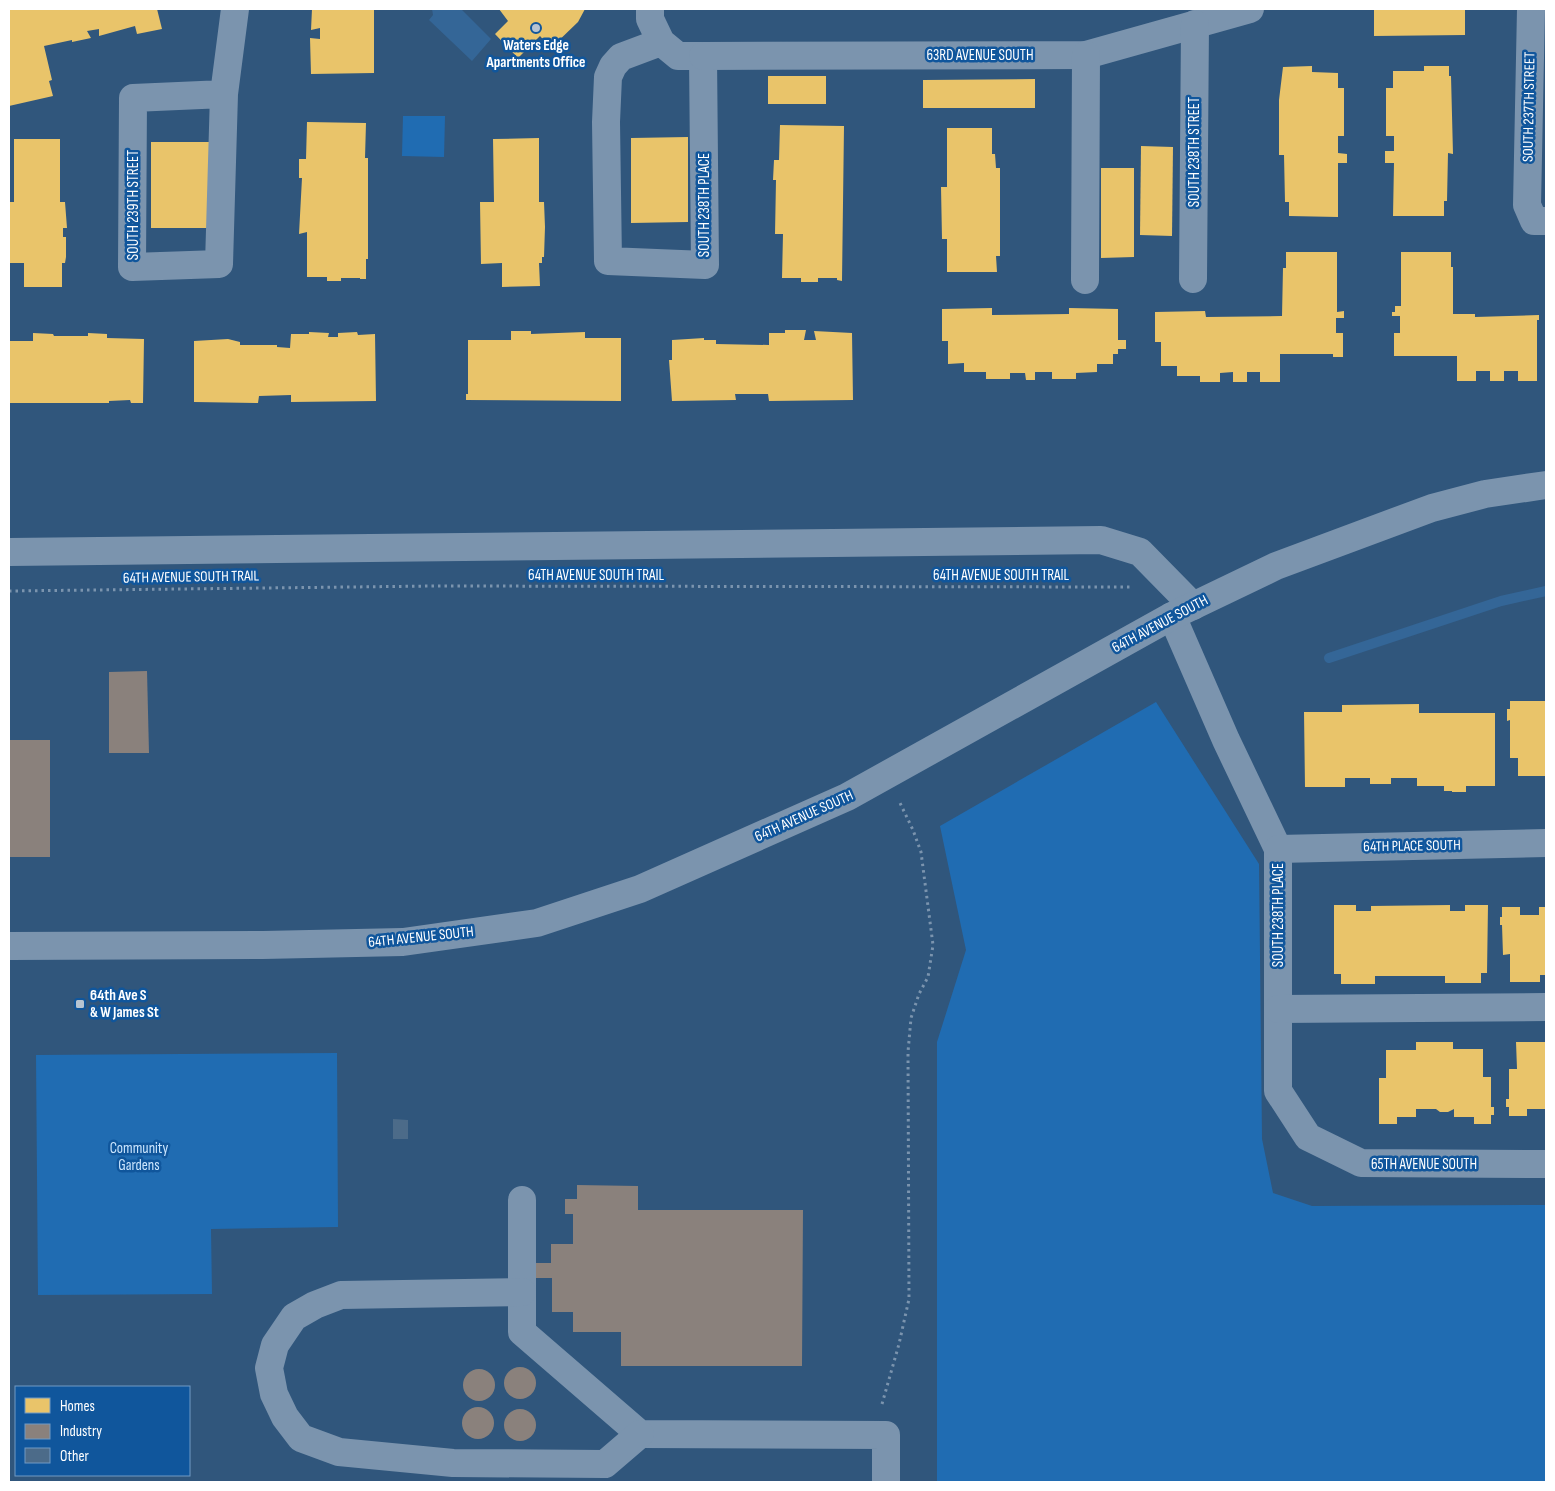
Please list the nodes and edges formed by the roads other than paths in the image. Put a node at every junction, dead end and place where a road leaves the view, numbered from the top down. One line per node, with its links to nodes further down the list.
1 (235, 9): 9 (street, SOUTH 239TH STREET)
2 (650, 9): 6 (street)
3 (1250, 9): 5 (street, 63RD AVENUE SOUTH)
4 (1531, 9): 10 (street, SOUTH 237TH STREET)
5 (1195, 24): 7 (street, 63RD AVENUE SOUTH); 11 (street, SOUTH 238TH STREET)
6 (661, 42): 8 (street); 8 (street, SOUTH 238TH PLACE)
7 (1086, 55): 8 (street, 63RD AVENUE SOUTH); 12 (street)
8 (703, 56)
9 (224, 94): 9 (street, SOUTH 239TH STREET)
10 (1537, 213)
11 (1194, 279)
12 (1084, 280)
13 (1546, 485): 15 (street, 64TH AVENUE SOUTH)
14 (9, 552): 15 (street)
15 (1183, 611): 17 (street, SOUTH 238TH PLACE); 18 (street, 64TH AVENUE SOUTH)
16 (1546, 843): 17 (street, 64TH PLACE SOUTH)
17 (1278, 849): 20 (street, SOUTH 238TH PLACE)
18 (9, 946)
19 (1546, 1007): 20 (street)
20 (1278, 1009): 21 (street, SOUTH 238TH PLACE)
21 (1308, 1138): 22 (street, 65TH AVENUE SOUTH)
22 (1546, 1164)
23 (522, 1200): 24 (street)
24 (522, 1292): 25 (street); 25 (street)
25 (640, 1434): 26 (street)
26 (886, 1482)

